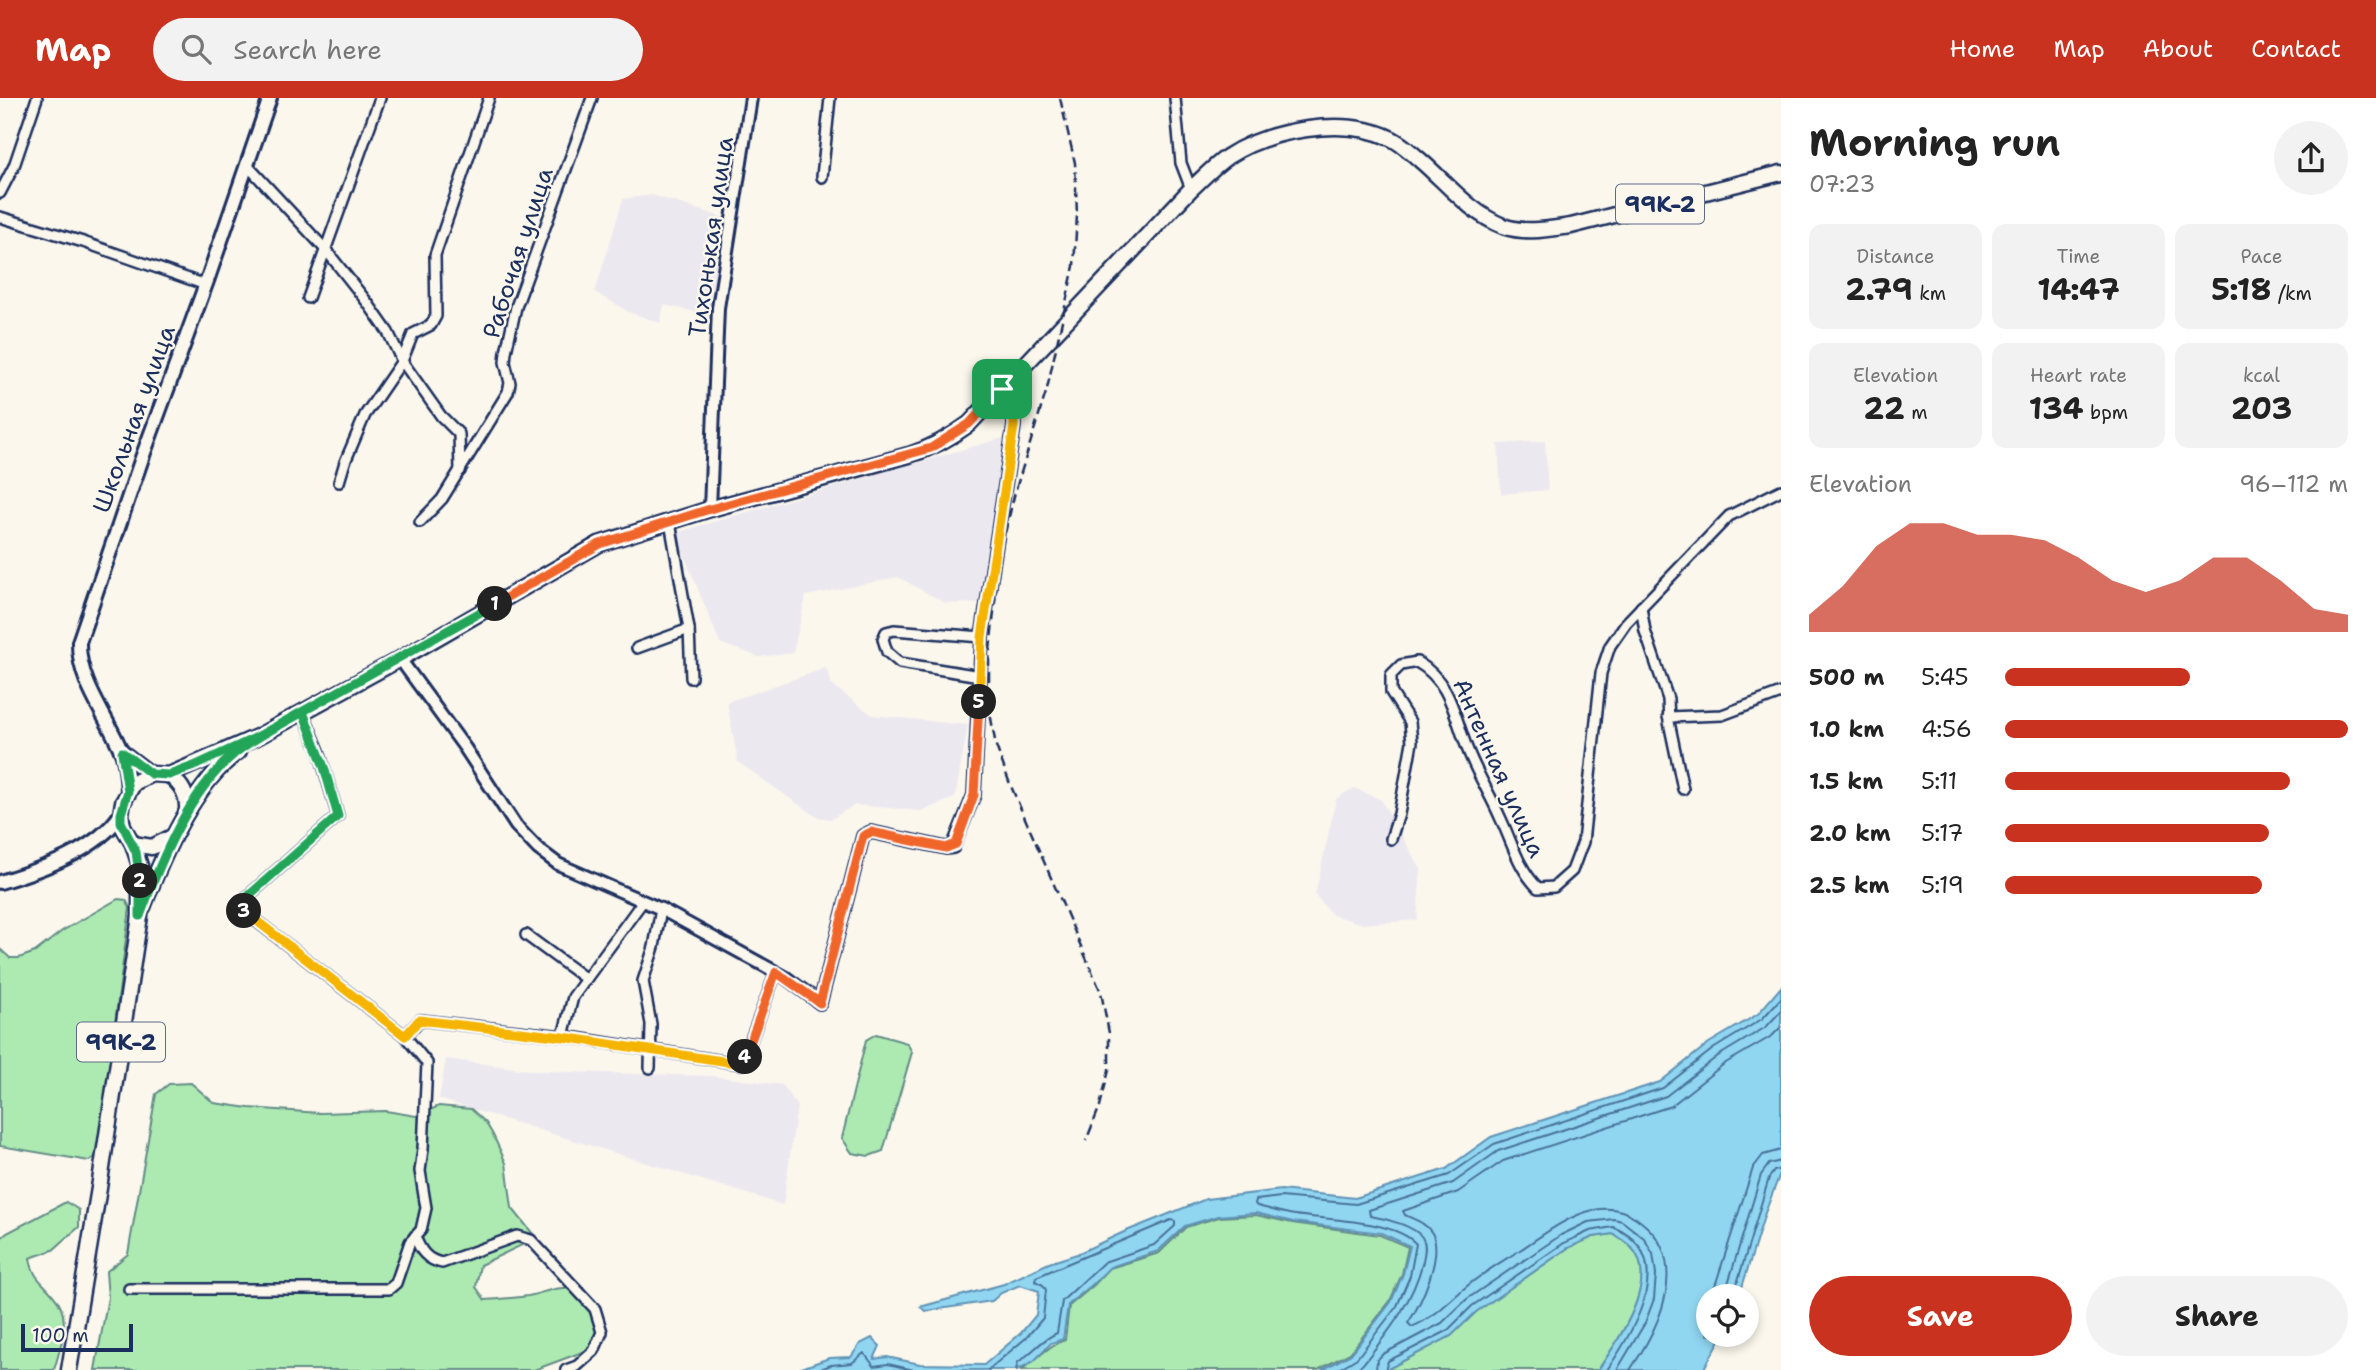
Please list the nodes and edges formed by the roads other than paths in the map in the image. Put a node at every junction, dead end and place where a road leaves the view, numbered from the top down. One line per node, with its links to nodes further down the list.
1 (37, 98): 13 (street)
2 (270, 98): 9 (main road, Школьная улица)
3 (380, 98): 15 (street)
4 (489, 98): 18 (street)
5 (592, 98): 20 (street, Рабочая улица)
6 (751, 98): 23 (street, Тихонькая улица)
7 (830, 98): 11 (street)
8 (1175, 98): 12 (street)
9 (247, 165): 15 (street); 16 (main road, Школьная улица)
10 (1781, 173): 12 (main road, 99К-2)
11 (822, 177)
12 (1191, 189): 19 (main road, 99К-2)
13 (0, 193)
14 (0, 217): 16 (street)
15 (326, 250): 17 (street); 18 (street)
16 (206, 285): 37 (main road, Школьная улица)
17 (308, 298)
18 (402, 361): 20 (street); 21 (street)
19 (1002, 389): 23 (main road, 99К-2); 28 (street)
20 (460, 472): 24 (street, Рабочая улица)
21 (340, 482)
22 (1781, 490): 26 (street, Антенная улица)
23 (710, 509): 25 (main road, 99К-2)
24 (419, 522)
25 (670, 522): 27 (street); 30 (main road, 99К-2)
26 (1641, 607): 35 (street); 46 (street, Антенная улица)
27 (688, 629): 29 (street); 32 (street)
28 (982, 637): 31 (street); 31 (street)
29 (637, 648)
30 (400, 659): 34 (main road, 99К-2); 49 (street)
31 (979, 676): 53 (street)
32 (691, 678)
33 (1781, 693): 35 (street)
34 (303, 712): 36 (main road, 99К-2); 55 (street)
35 (1668, 717): 40 (street)
36 (257, 737): 39 (main road, 99К-2); 42 (main road, 99К-2)
37 (122, 752): 38 (main road); 41 (main road)
38 (151, 774): 39 (main road, 99К-2); 41 (main road)
39 (169, 775): 42 (main road)
40 (1683, 789)
41 (128, 791): 43 (main road)
42 (187, 812): 44 (main road, 99К-2)
43 (121, 814): 45 (main road); 47 (main road, 99К-2)
44 (172, 837): 47 (main road); 51 (main road, 99К-2)
45 (99, 838): 47 (main road); 48 (main road)
46 (1391, 839)
47 (131, 841): 51 (main road, 99К-2)
48 (0, 881)
49 (643, 901): 50 (street); 54 (street)
50 (661, 909): 53 (street); 57 (street)
51 (140, 916): 61 (main road, 99К-2)
52 (526, 935): 54 (street)
53 (776, 972): 57 (street)
54 (586, 979): 56 (street)
55 (405, 1036): 56 (street); 59 (street)
56 (563, 1037): 57 (street)
57 (650, 1048): 58 (street)
58 (650, 1068)
59 (415, 1236): 60 (street); 62 (street)
60 (129, 1289)
61 (69, 1370)
62 (566, 1370)

